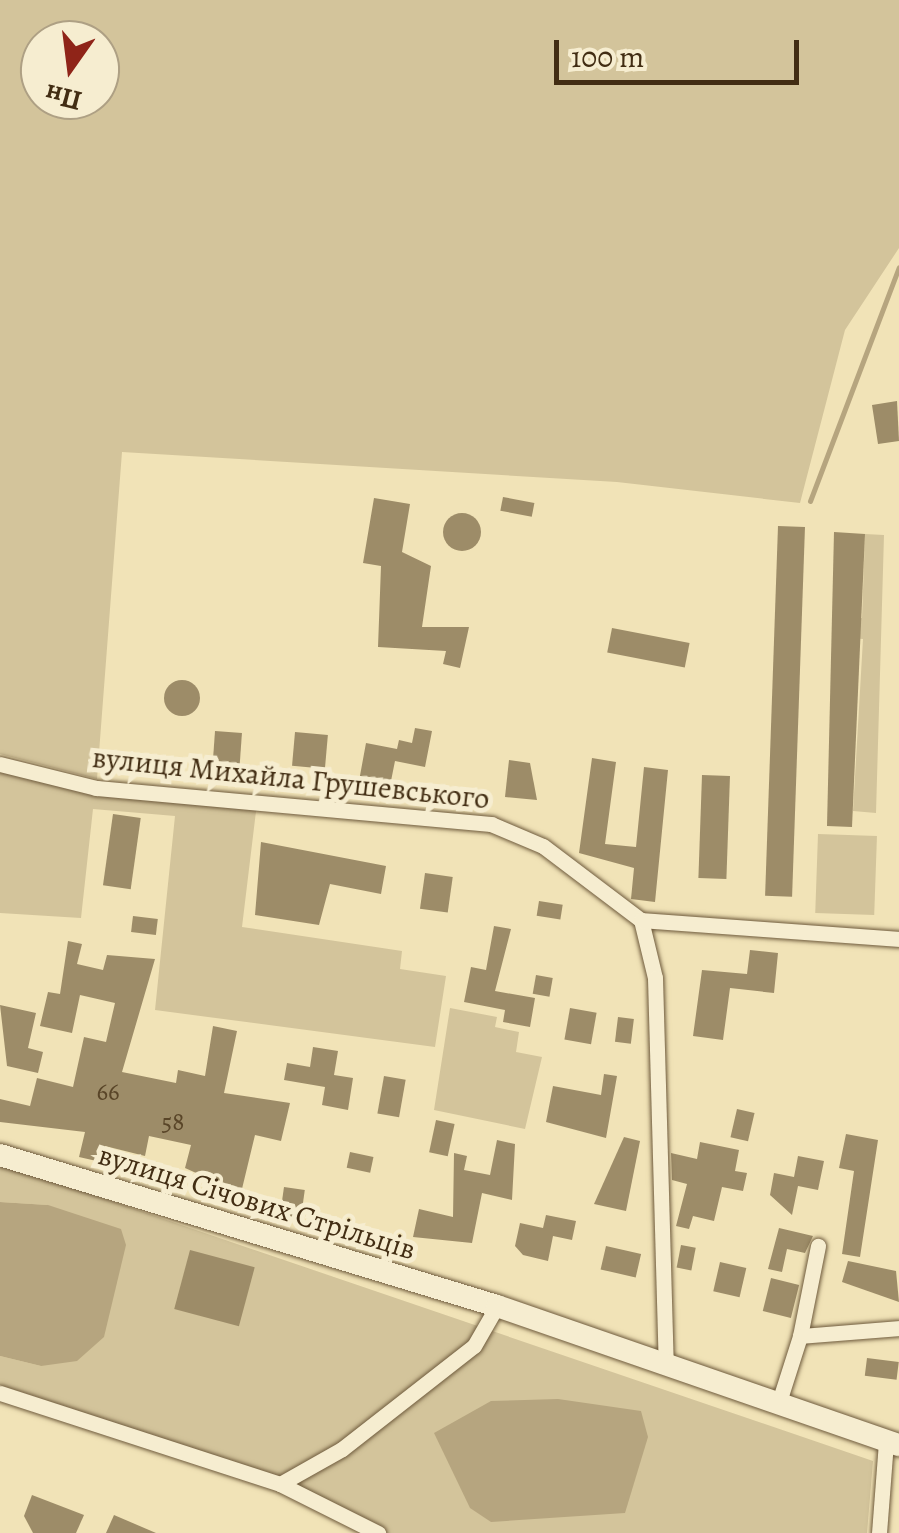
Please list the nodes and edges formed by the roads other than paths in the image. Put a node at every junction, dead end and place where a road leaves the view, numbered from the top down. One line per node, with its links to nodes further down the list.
1 (0, 764): 2 (street, вулиця Михайла Грушевського)
2 (641, 920): 3 (street); 9 (street)
3 (899, 939)
4 (0, 1154): 6 (street, вулиця Січових Стрільців)
5 (818, 1246): 8 (street)
6 (497, 1306): 9 (street, вулиця Січових Стрільців); 13 (street)
7 (899, 1328): 8 (street)
8 (800, 1336): 11 (street)
9 (666, 1366): 11 (street, вулиця Січових Стрільців)
10 (0, 1393): 13 (street)
11 (778, 1405): 12 (street, вулиця Січових Стрільців)
12 (892, 1443): 15 (street, вулиця Січових Стрільців)
13 (280, 1484): 14 (street)
14 (378, 1533)
15 (879, 1533)

